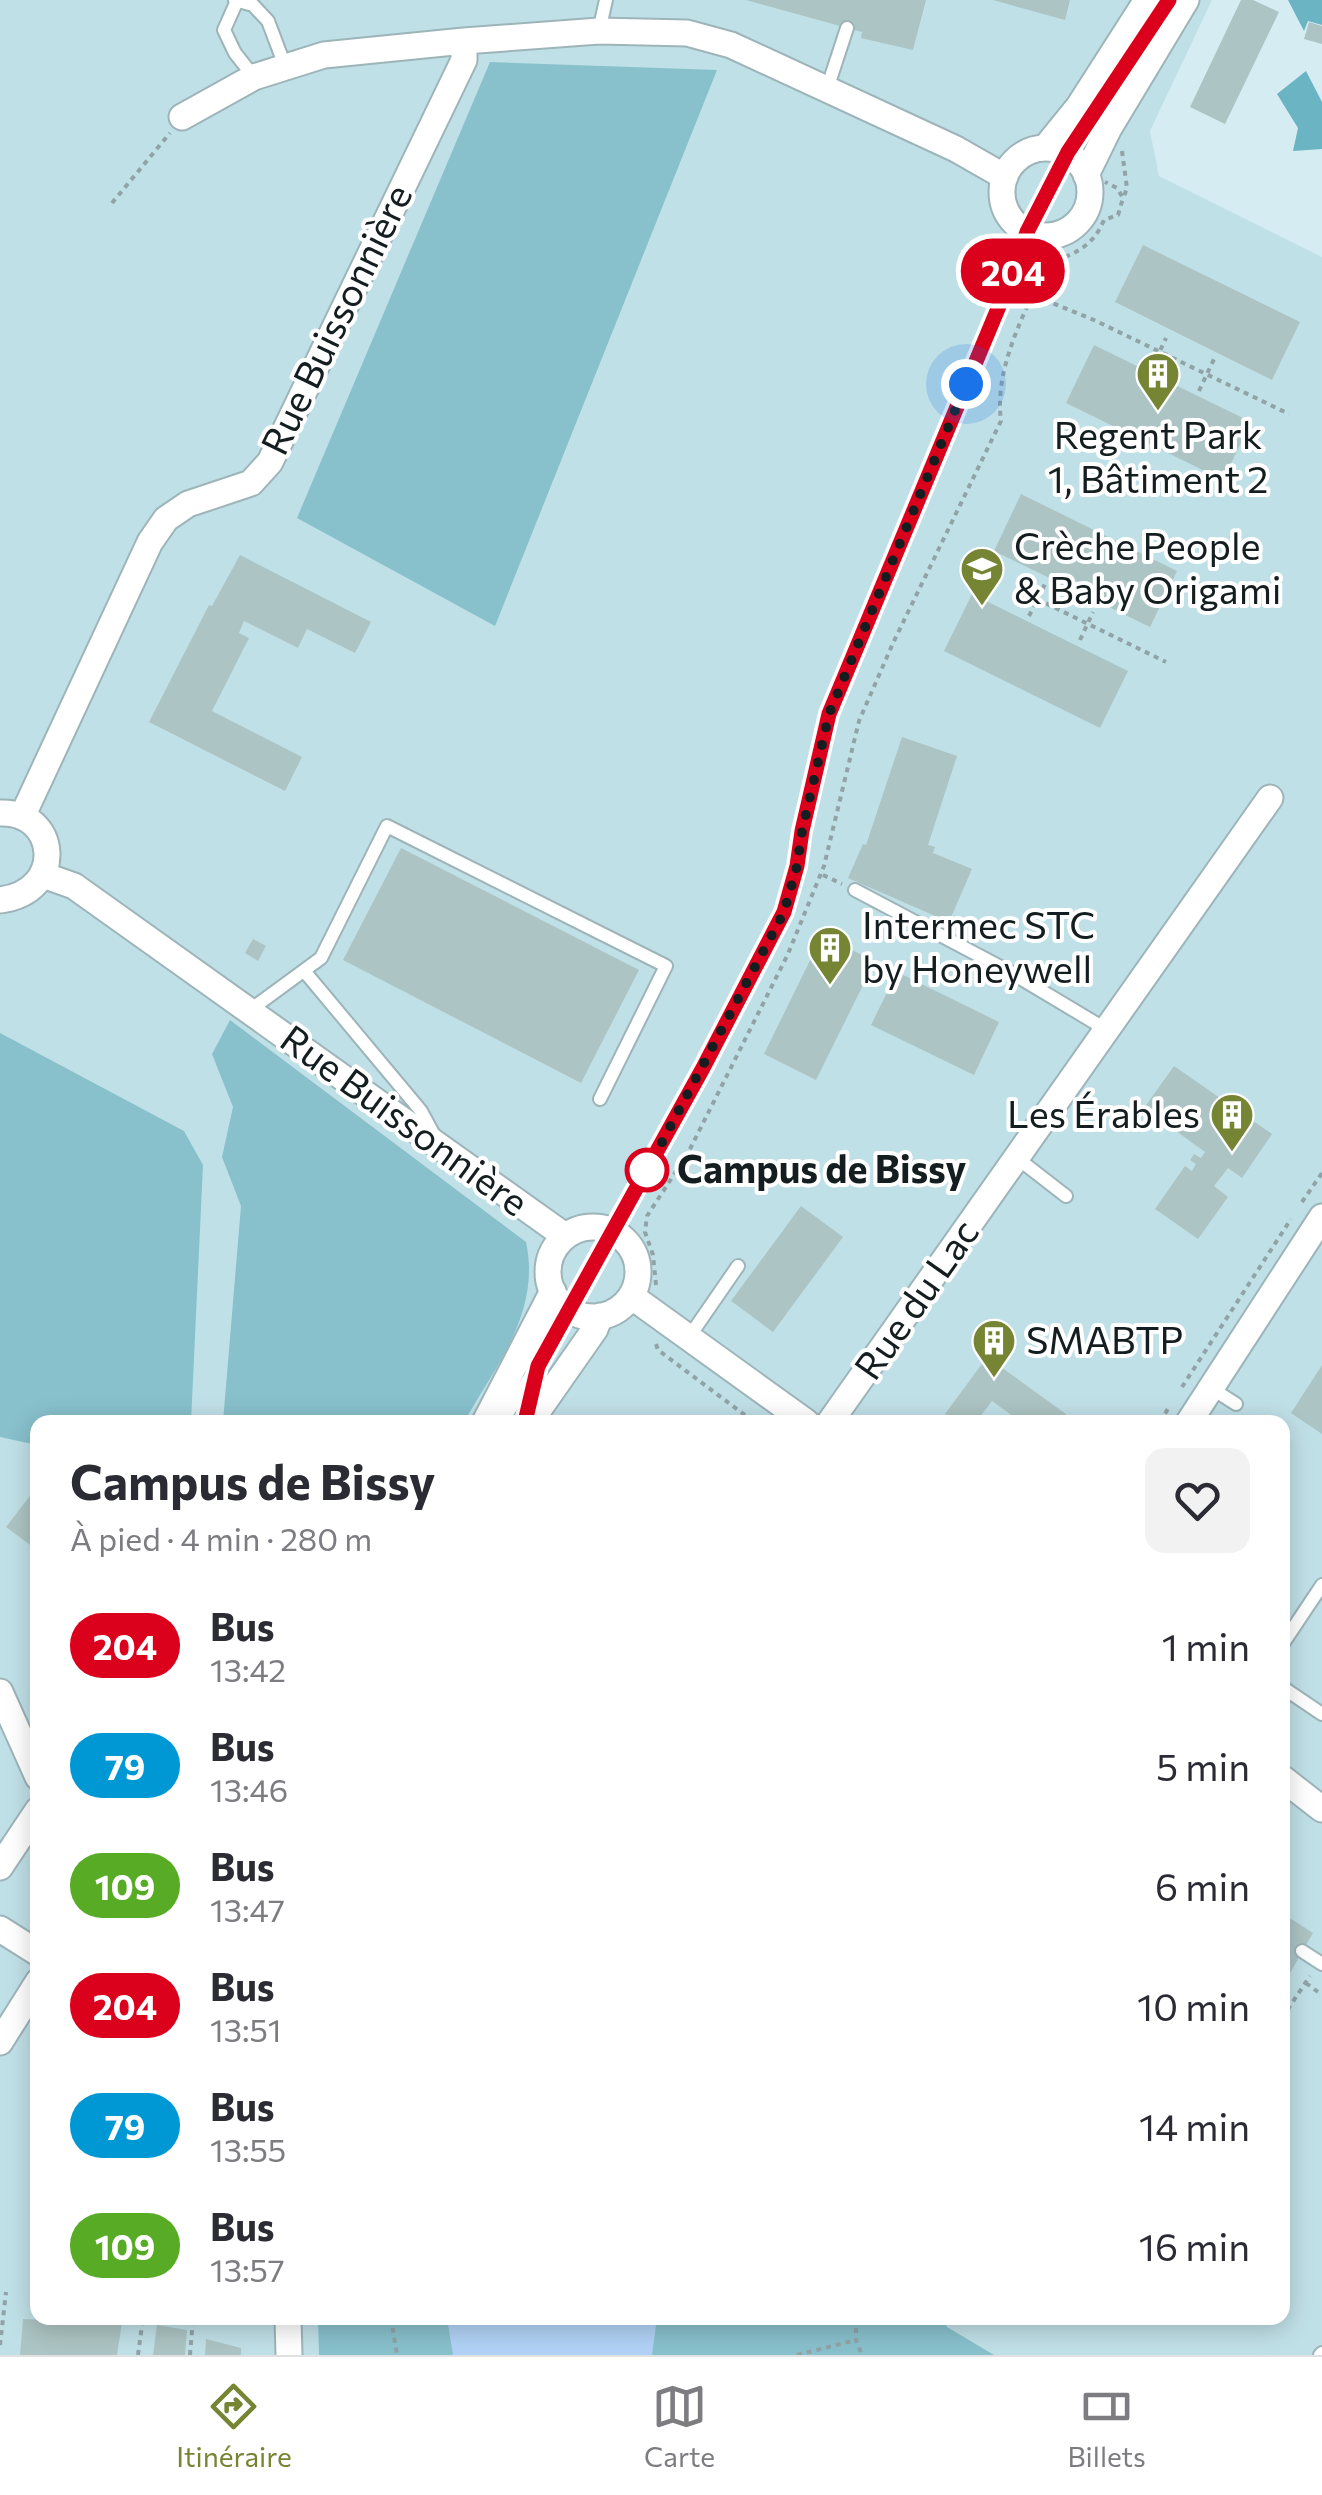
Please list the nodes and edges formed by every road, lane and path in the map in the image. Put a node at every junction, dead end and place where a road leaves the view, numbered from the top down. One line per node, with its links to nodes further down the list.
1 (606, 0): 7 (lane)
2 (1147, 0): 14 (street)
3 (1169, 0): 14 (lane)
4 (1186, 0): 15 (street)
5 (235, 1): 9 (lane); 10 (lane)
6 (847, 28): 11 (lane)
7 (599, 31): 8 (street); 11 (street)
8 (464, 41): 9 (street); 36 (street, Rue Buissonnière)
9 (285, 66): 10 (street)
10 (254, 77): 12 (street)
11 (827, 89): 16 (street)
12 (182, 118): 18 (path)
13 (1120, 137): 17 (path)
14 (1057, 150): 15 (street); 16 (street); 19 (lane)
15 (1095, 176): 17 (path); 19 (street)
16 (1005, 177): 19 (street)
17 (1123, 198): 20 (path)
18 (112, 203)
19 (1027, 232): 51 (lane)
20 (1033, 295): 22 (path); 37 (path)
21 (1166, 338): 22 (path)
22 (1160, 352): 24 (path); 25 (path)
23 (1214, 359): 25 (path)
24 (1152, 368)
25 (1206, 375): 26 (path); 27 (path)
26 (1199, 390)
27 (1289, 414)
28 (1044, 584): 29 (path)
29 (1038, 599): 31 (path); 32 (path)
30 (1094, 612): 32 (path)
31 (1029, 616)
32 (1088, 624): 33 (path); 34 (path)
33 (1080, 640)
34 (1166, 662)
35 (1270, 798): 43 (street, Rue du Lac)
36 (11, 815): 38 (street, Rue Buissonnière)
37 (821, 874): 39 (path); 57 (path)
38 (43, 875): 40 (street); 42 (street, Rue Buissonnière)
39 (855, 890): 43 (lane)
40 (0, 900)
41 (306, 972): 42 (lane); 44 (lane); 45 (lane)
42 (250, 1010): 45 (street, Rue Buissonnière)
43 (1107, 1030): 46 (street, Rue du Lac)
44 (600, 1099)
45 (439, 1146): 52 (street, Rue Buissonnière)
46 (1017, 1158): 48 (lane); 71 (street, Rue du Lac)
47 (1322, 1173): 49 (path)
48 (1066, 1196)
49 (1312, 1210): 61 (street)
50 (1292, 1217): 62 (path)
51 (613, 1231): 52 (street); 55 (street); 56 (lane)
52 (565, 1236): 54 (street)
53 (738, 1266): 59 (lane)
54 (552, 1292): 56 (street); 65 (street)
55 (631, 1296): 57 (street); 58 (street)
56 (570, 1311): 58 (street); 60 (lane)
57 (658, 1314): 59 (street); 59 (path)
58 (600, 1316): 68 (street)
59 (683, 1355): 69 (path); 70 (street)
60 (538, 1366): 66 (lane); 67 (lane)
61 (1211, 1388): 63 (lane); 64 (street)
62 (1180, 1390)
63 (1236, 1404)
64 (1179, 1414)
65 (489, 1415)
66 (506, 1415)
67 (529, 1415)
68 (533, 1415)
69 (745, 1415)
70 (793, 1415)
71 (835, 1415)
72 (1322, 1584): 73 (lane)
73 (1290, 1634)
74 (0, 1692): 77 (street)
75 (1290, 1692): 76 (lane)
76 (1322, 1714)
77 (30, 1759)
78 (1290, 1784): 79 (street)
79 (1322, 1809)
80 (30, 1822): 81 (street)
81 (0, 1867)
82 (0, 1929): 83 (street)
83 (30, 1948)
84 (1302, 1951): 85 (lane)
85 (1320, 1963): 86 (path)
86 (1306, 1983): 87 (path); 89 (path)
87 (1322, 1994)
88 (30, 1995): 90 (street)
89 (1290, 2006)
90 (0, 2042)
91 (6, 2292): 99 (path)
92 (142, 2325): 100 (path)
93 (193, 2325): 101 (path)
94 (288, 2325): 102 (street)
95 (304, 2325): 103 (street)
96 (392, 2325): 104 (path)
97 (856, 2325): 98 (path)
98 (856, 2340): 105 (path); 106 (path)
99 (0, 2346)
100 (138, 2355)
101 (190, 2355)
102 (288, 2355)
103 (304, 2355)
104 (397, 2355)
105 (797, 2355)
106 (862, 2355)

